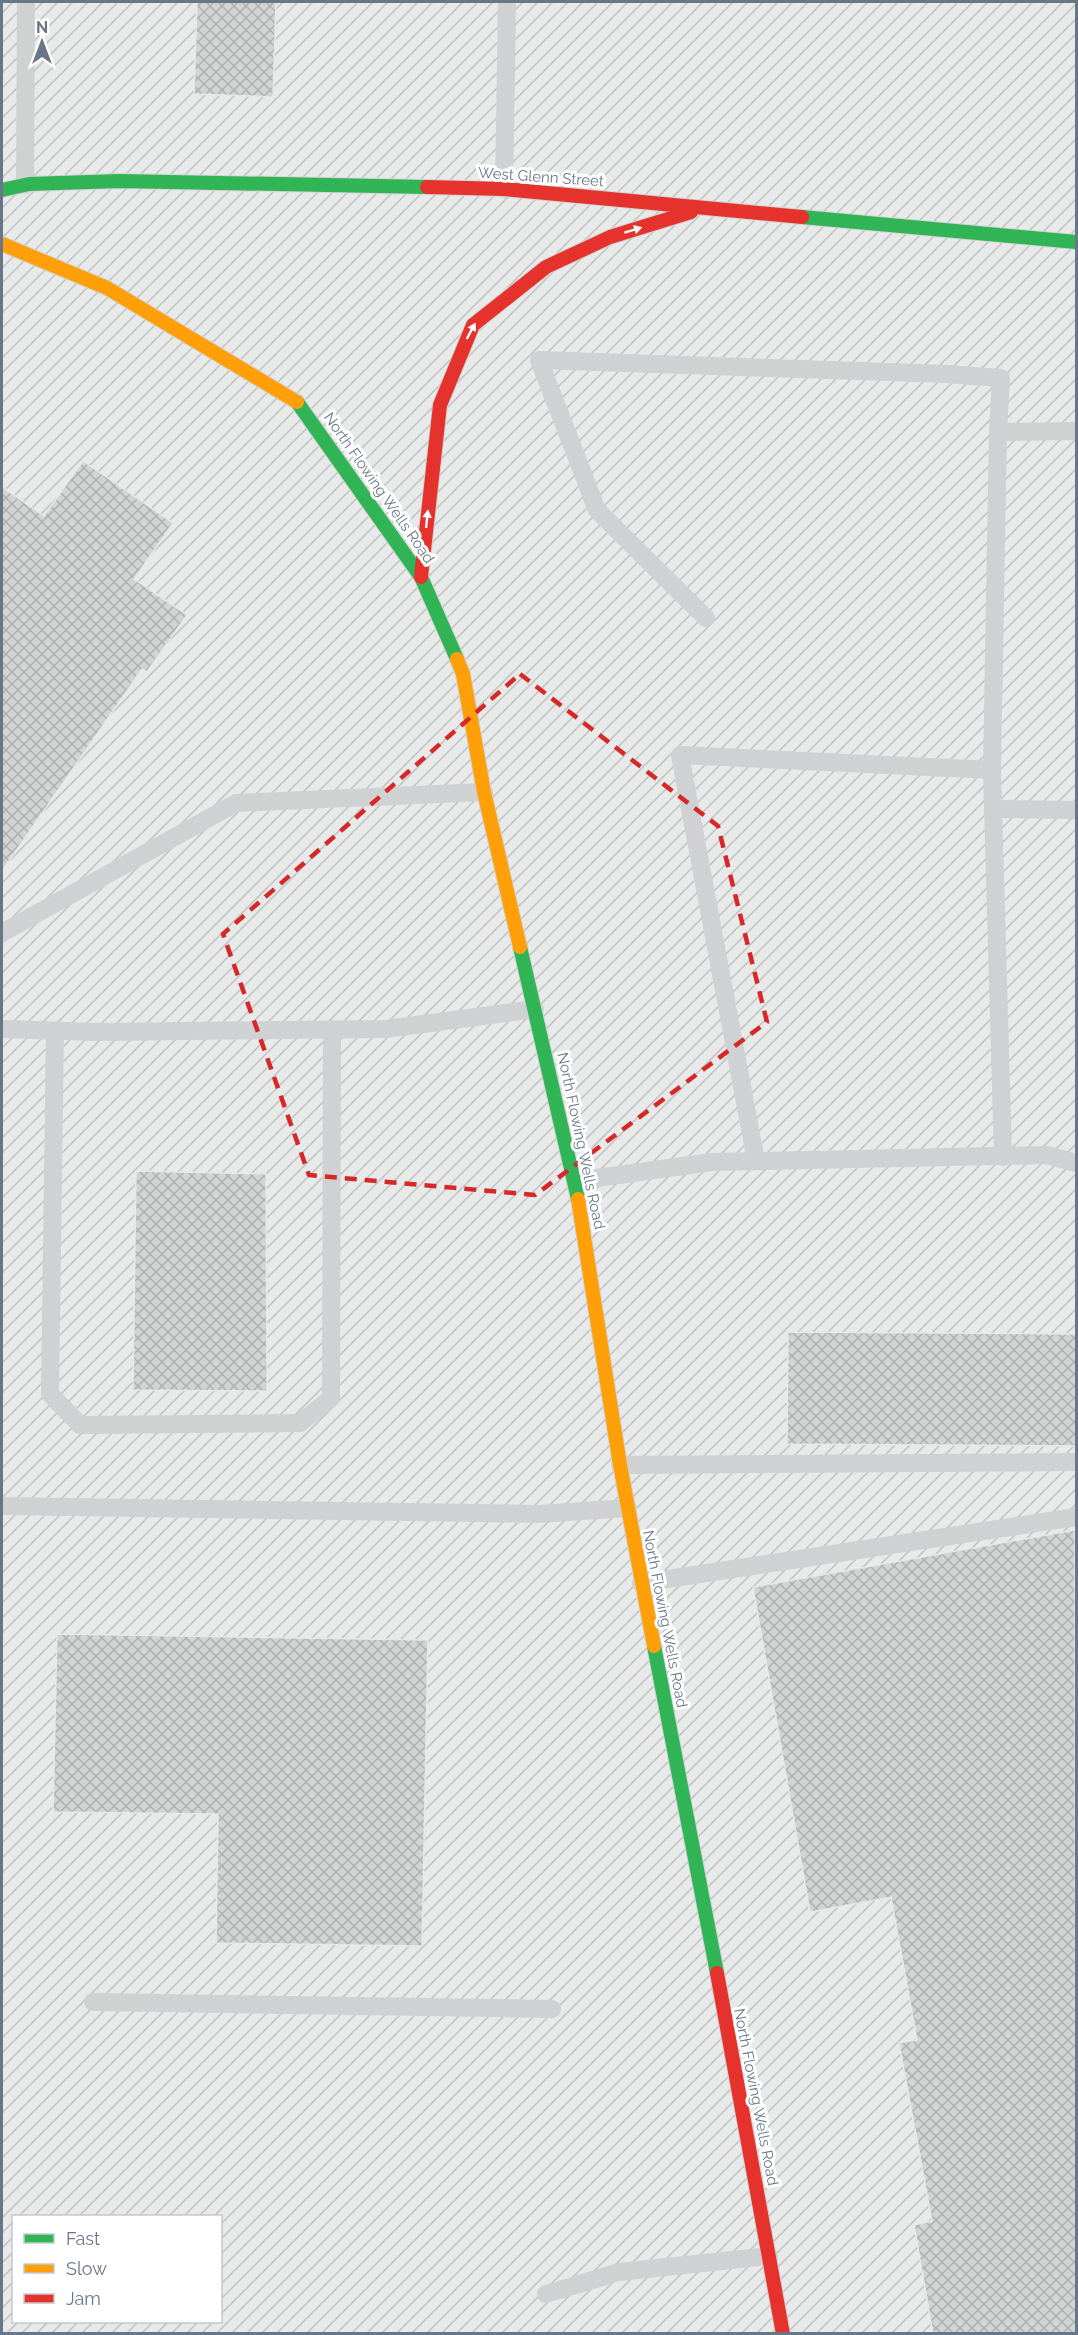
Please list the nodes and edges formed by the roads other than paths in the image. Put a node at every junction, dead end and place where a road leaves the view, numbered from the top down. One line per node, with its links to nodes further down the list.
1 (26, 2): 3 (lane)
2 (507, 2): 4 (lane)
3 (25, 185): 4 (street, West Glenn Street); 5 (street, West Glenn Street)
4 (504, 189): 6 (street, West Glenn Street)
5 (2, 190)
6 (706, 207): 7 (street, West Glenn Street); 11 (street, one-way to 6)
7 (1077, 242)
8 (2, 244): 11 (street, North Flowing Wells Road)
9 (1077, 431): 10 (lane)
10 (998, 432): 12 (lane); 13 (lane)
11 (421, 577): 14 (street, North Flowing Wells Road)
12 (706, 618)
13 (992, 770): 15 (lane); 23 (lane)
14 (484, 792): 17 (lane); 18 (street, North Flowing Wells Road)
15 (993, 809): 16 (lane); 22 (lane)
16 (1077, 810)
17 (2, 933)
18 (535, 1009): 20 (lane); 25 (street, North Flowing Wells Road)
19 (2, 1029): 21 (lane)
20 (332, 1030): 21 (lane); 21 (lane)
21 (55, 1031)
22 (1003, 1157): 23 (lane); 24 (lane)
23 (756, 1161): 25 (lane)
24 (1077, 1163)
25 (575, 1180): 27 (street, North Flowing Wells Road)
26 (1077, 1462): 27 (lane)
27 (620, 1465): 29 (street, North Flowing Wells Road)
28 (2, 1506): 29 (lane)
29 (628, 1508): 31 (street, North Flowing Wells Road)
30 (1077, 1517): 31 (lane)
31 (642, 1583): 34 (street, North Flowing Wells Road)
32 (93, 2002): 33 (lane)
33 (552, 2009)
34 (769, 2256): 35 (lane); 36 (street, North Flowing Wells Road)
35 (546, 2294)
36 (783, 2334)

